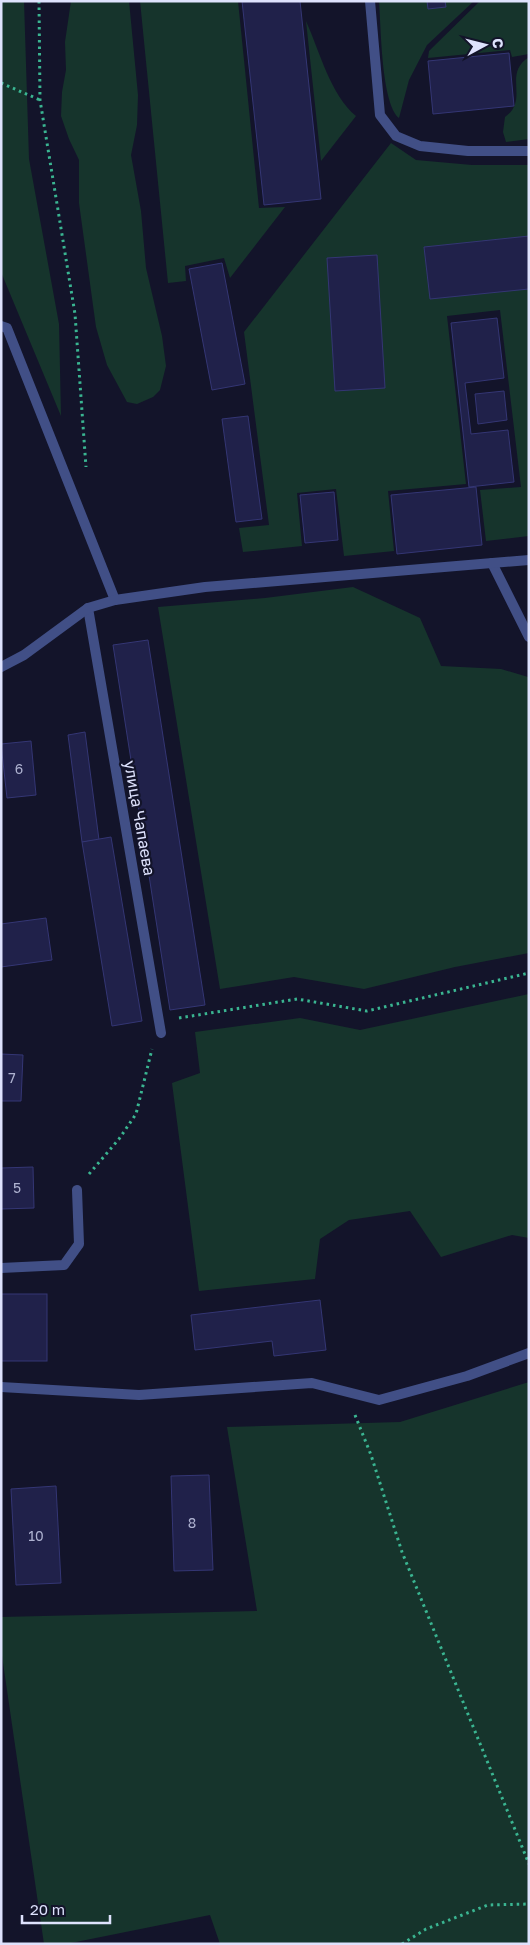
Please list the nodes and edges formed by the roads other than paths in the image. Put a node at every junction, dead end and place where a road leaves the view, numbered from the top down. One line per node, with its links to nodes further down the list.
1 (370, 1): 2 (street)
2 (529, 151)
3 (1, 326): 6 (street)
4 (529, 560): 5 (street)
5 (492, 563): 6 (street); 8 (street)
6 (115, 600): 7 (street)
7 (88, 608): 9 (street); 10 (street, улица Чапаева)
8 (529, 637)
9 (1, 667)
10 (161, 1033)
11 (77, 1190): 12 (street)
12 (1, 1268)
13 (529, 1353): 14 (street)
14 (1, 1387)

